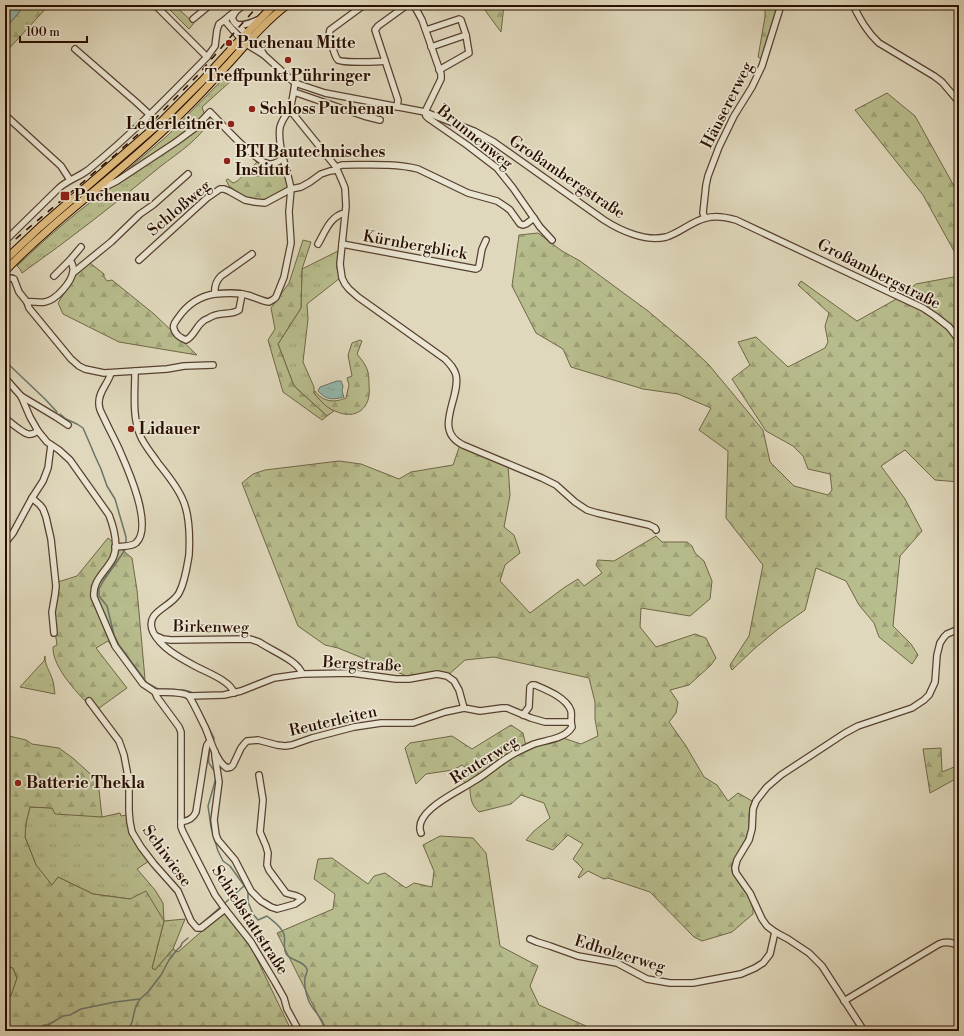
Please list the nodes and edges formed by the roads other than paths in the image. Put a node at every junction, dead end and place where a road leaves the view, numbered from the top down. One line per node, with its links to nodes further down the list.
1 (155, 5): 25 (street)
2 (210, 5): 13 (street)
3 (244, 5): 11 (street)
4 (274, 5): 12 (main road)
5 (287, 5): 19 (main road)
6 (364, 5): 26 (street)
7 (407, 5): 26 (street)
8 (412, 5): 16 (street)
9 (782, 5): 45 (street, Häusererweg)
10 (853, 5): 30 (street)
11 (236, 11): 14 (street); 15 (street)
12 (260, 18): 15 (street); 17 (main road)
13 (193, 19)
14 (226, 19): 20 (street, Großambergstraße); 25 (street)
15 (236, 24): 17 (street, Großambergstraße)
16 (426, 30): 18 (street); 22 (street)
17 (246, 33): 19 (street, Großambergstraße); 20 (main road)
18 (466, 35): 22 (street); 27 (street)
19 (252, 38): 21 (main road); 24 (street, Großambergstraße)
20 (241, 39): 21 (street, Großambergstraße); 53 (main road)
21 (246, 44): 24 (street, Großambergstraße); 41 (main road)
22 (431, 47): 27 (street)
23 (75, 49): 35 (street)
24 (264, 55): 28 (street, Großambergstraße)
25 (207, 57): 35 (street)
26 (385, 61): 31 (street)
27 (439, 70): 33 (street)
28 (295, 83): 29 (street); 31 (street, Großambergstraße)
29 (294, 92): 32 (street); 36 (street)
30 (959, 102)
31 (397, 107): 33 (street, Großambergstraße)
32 (290, 110): 37 (street); 38 (street)
33 (425, 112): 44 (street, Brunnenweg); 45 (street, Großambergstraße)
34 (5, 115): 40 (street)
35 (150, 115): 40 (street)
36 (380, 120)
37 (283, 158): 41 (street); 42 (street)
38 (336, 168): 42 (street); 43 (street); 44 (street)
39 (188, 174): 57 (street)
40 (70, 180): 48 (street)
41 (97, 188): 56 (main road)
42 (291, 189): 55 (street, Schloßweg); 61 (street)
43 (345, 213): 49 (street); 50 (street)
44 (534, 218): 47 (street, Brunnenweg)
45 (705, 218): 63 (street, Großambergstraße)
46 (486, 240): 50 (street, Kürnbergblick)
47 (552, 240)
48 (5, 242)
49 (318, 244)
50 (342, 244): 76 (street)
51 (81, 247): 54 (street)
52 (252, 254): 60 (street)
53 (5, 260)
54 (70, 260): 57 (street); 58 (street)
55 (139, 260)
56 (5, 271)
57 (73, 273): 62 (street)
58 (54, 276)
59 (5, 281): 62 (street)
60 (215, 294): 61 (street); 61 (street)
61 (242, 294)
62 (26, 302): 68 (street)
63 (949, 327): 64 (street); 65 (street, Großambergstraße)
64 (959, 334)
65 (959, 340)
66 (213, 365): 67 (street)
67 (135, 371): 68 (street); 81 (street)
68 (111, 373): 78 (street)
69 (5, 378): 70 (street, Schießstattstraße)
70 (21, 396): 72 (street); 73 (street, Schießstattstraße)
71 (5, 418): 73 (street)
72 (68, 425)
73 (38, 431): 74 (street, Schießstattstraße)
74 (51, 445): 75 (street); 78 (street, Schießstattstraße)
75 (32, 498): 77 (street); 80 (street)
76 (656, 530)
77 (5, 543)
78 (118, 546): 83 (street, Schießstattstraße)
79 (959, 629): 95 (street)
80 (54, 633)
81 (156, 636): 82 (street, Birkenweg); 84 (street)
82 (302, 674): 84 (street, Bergstraße); 87 (street, Bergstraße)
83 (155, 692): 85 (street, Bergstraße); 92 (street, Schießstattstraße)
84 (234, 693): 85 (street, Bergstraße)
85 (191, 696): 90 (street)
86 (89, 701): 94 (street, Schiwiese)
87 (464, 708): 88 (street); 90 (street, Reuterleiten)
88 (523, 715): 89 (street); 89 (street)
89 (570, 722): 93 (street, Reuterweg)
90 (212, 746): 91 (street); 92 (street)
91 (259, 775)
92 (181, 822): 94 (street, Schießstattstraße)
93 (422, 833)
94 (222, 907): 99 (street, Schießstattstraße)
95 (775, 932): 96 (street, Edholzerweg); 98 (street)
96 (530, 939)
97 (959, 946): 98 (street)
98 (844, 1001): 100 (street)
99 (299, 1031)
100 (864, 1031)

